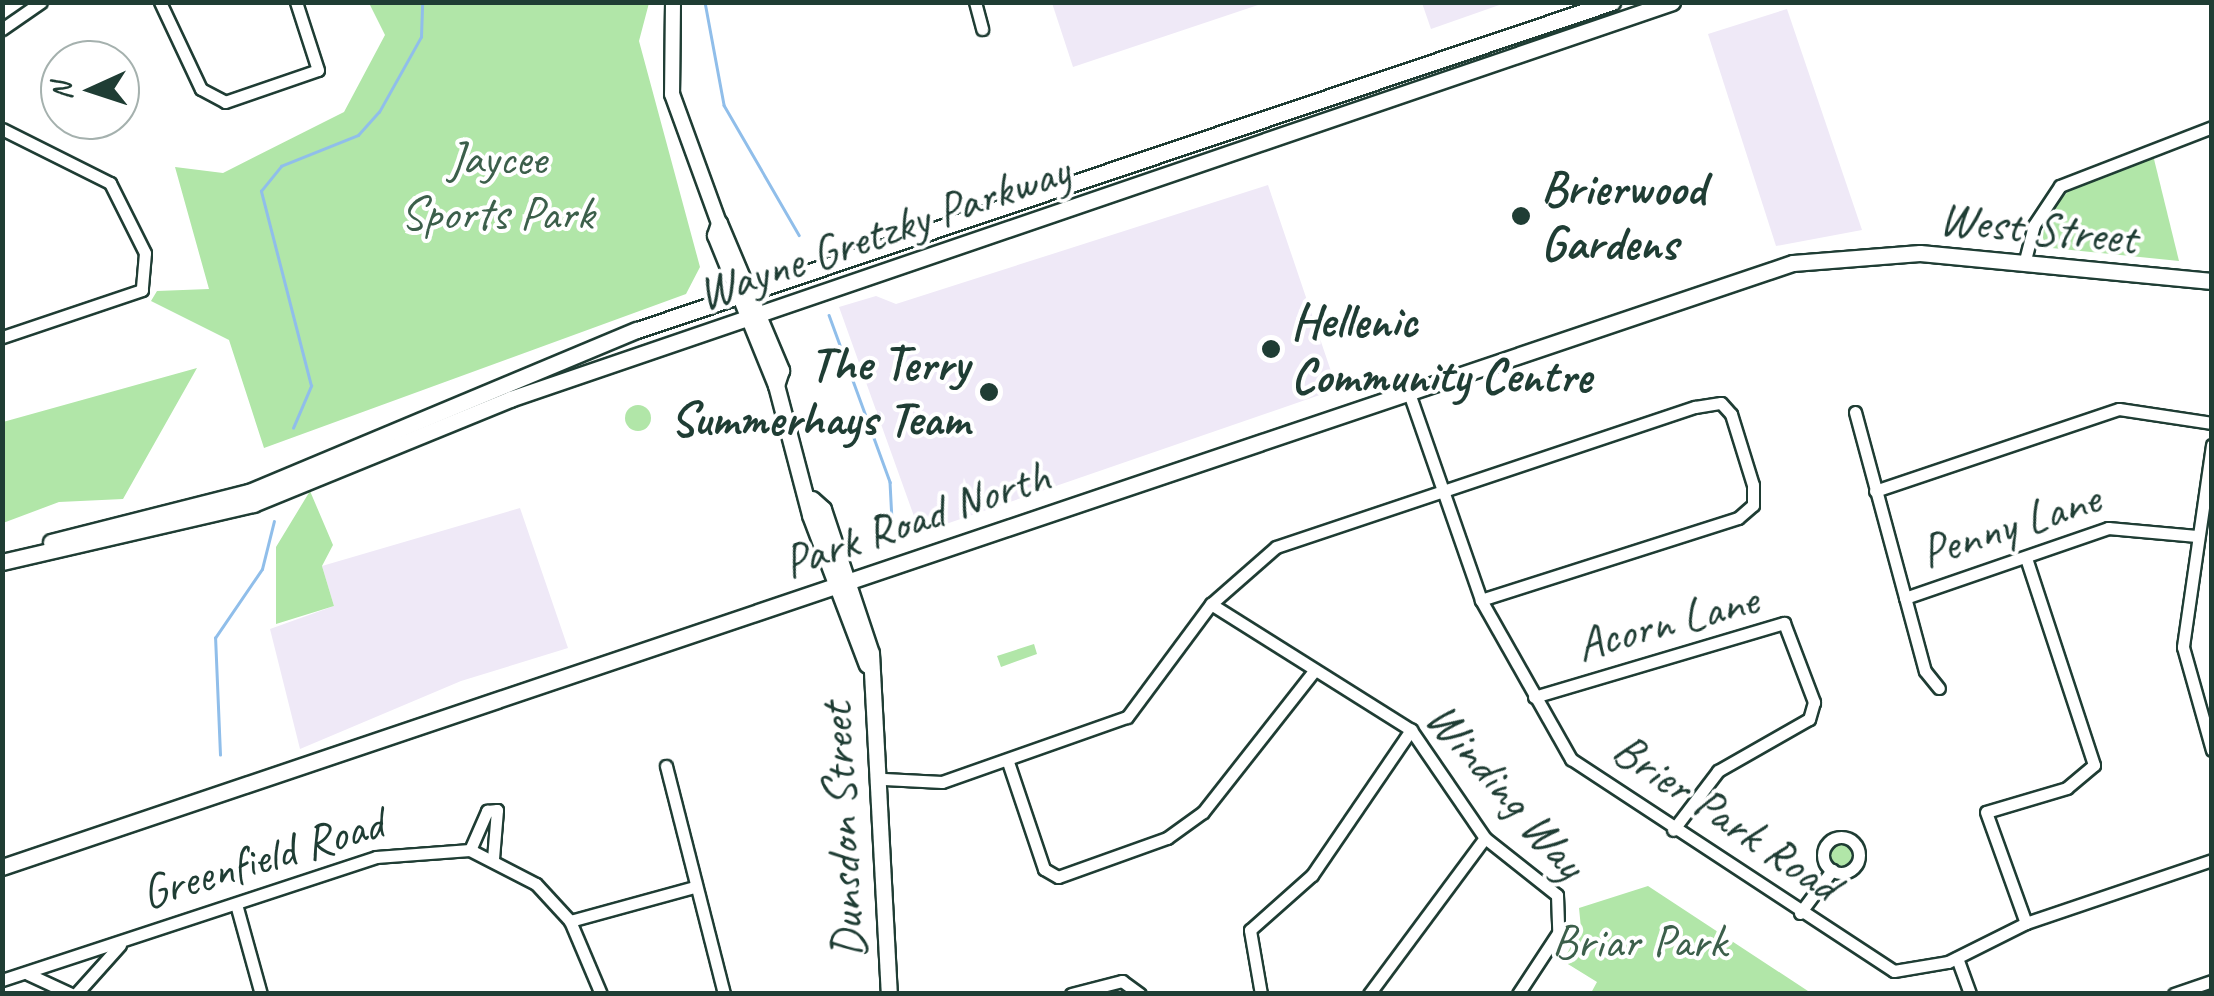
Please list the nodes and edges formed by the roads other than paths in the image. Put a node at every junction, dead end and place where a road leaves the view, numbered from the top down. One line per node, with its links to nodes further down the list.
1 (41, 2): 9 (street)
2 (160, 2): 3 (street)
3 (296, 2)
4 (673, 2): 12 (street, Dunsdon Street)
5 (975, 2): 8 (street)
6 (1612, 2): 16 (main road, Wayne Gretzky Parkway)
7 (1672, 2): 17 (main road, Wayne Gretzky Parkway)
8 (982, 28)
9 (2, 29)
10 (2212, 126): 14 (street)
11 (2, 130): 18 (street)
12 (719, 223): 16 (main road, Dunsdon Street)
13 (1857, 252): 14 (main road, West Street); 19 (main road, Park Road North)
14 (2024, 264): 15 (main road, West Street)
15 (2212, 281)
16 (745, 295): 17 (main road, Dunsdon Street); 27 (main road, Wayne Gretzky Parkway)
17 (752, 315): 29 (main road, Wayne Gretzky Parkway); 30 (main road, Dunsdon Street)
18 (2, 337)
19 (1409, 393): 24 (street, Brier Park Road); 30 (main road, Park Road North)
20 (1855, 412): 25 (street)
21 (2212, 423): 25 (street)
22 (2212, 446): 23 (street)
23 (2210, 473): 26 (street)
24 (1442, 490): 32 (street, Brier Park Road); 32 (street); 33 (street)
25 (1875, 491): 31 (street)
26 (2197, 536): 28 (street, Penny Lane); 38 (street)
27 (2, 552)
28 (2026, 558): 31 (street, Penny Lane); 53 (street)
29 (2, 562)
30 (843, 583): 41 (main road, Dunsdon Street); 47 (main road, Park Road North)
31 (1905, 598): 35 (street)
32 (1481, 600): 36 (street, Brier Park Road)
33 (1212, 604): 34 (street, Winding Way); 39 (street)
34 (1314, 670): 37 (street, Winding Way); 39 (street)
35 (1939, 688)
36 (1534, 696): 42 (street, Brier Park Road); 42 (street, Acorn Lane)
37 (1411, 730): 43 (street, Winding Way); 66 (street)
38 (2212, 750)
39 (1008, 762): 41 (street)
40 (666, 766): 49 (street)
41 (884, 779): 63 (main road, Dunsdon Street)
42 (1674, 830): 51 (street, Brier Park Road)
43 (1484, 838): 67 (street); 68 (street, Winding Way)
44 (470, 850): 45 (street, Greenfield Road); 45 (street); 50 (street, Greenfield Road)
45 (493, 859): 52 (street, Greenfield Road)
46 (2212, 860): 53 (street, Brier Park Road)
47 (2, 867)
48 (1832, 870): 51 (street)
49 (694, 887): 52 (street); 62 (street)
50 (236, 904): 54 (street, Greenfield Road); 60 (street)
51 (1800, 913): 55 (street, Brier Park Road)
52 (570, 921): 61 (street, Greenfield Road)
53 (2026, 923): 55 (street, Brier Park Road)
54 (127, 938): 56 (street); 59 (street, Greenfield Road)
55 (1958, 958): 69 (street)
56 (23, 973): 57 (street); 59 (street)
57 (2, 980)
58 (2212, 981): 70 (street)
59 (73, 994)
60 (261, 994)
61 (600, 994)
62 (724, 994)
63 (889, 994)
64 (1071, 994): 65 (street)
65 (1140, 994)
66 (1261, 994)
67 (1369, 994)
68 (1518, 994)
69 (1970, 994)
70 (2174, 994)

